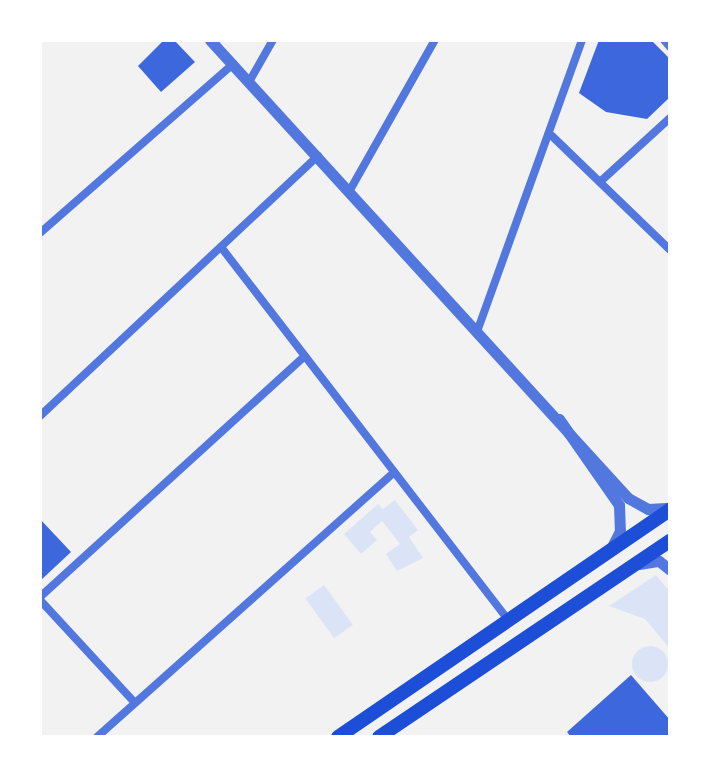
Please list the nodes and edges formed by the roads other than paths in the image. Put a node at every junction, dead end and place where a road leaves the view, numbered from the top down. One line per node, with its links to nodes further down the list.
1 (210, 40): 7 (street)
2 (273, 40): 8 (street)
3 (435, 40): 13 (street)
4 (582, 40): 10 (street)
5 (664, 40): 6 (street)
6 (670, 47)
7 (233, 64): 8 (street); 14 (street)
8 (249, 82): 11 (street)
9 (670, 118): 12 (street)
10 (552, 136): 12 (street); 17 (street)
11 (318, 156): 13 (street); 15 (street)
12 (601, 181): 16 (street)
13 (350, 190): 17 (street)
14 (40, 233)
15 (221, 247): 18 (street); 20 (street)
16 (670, 250)
17 (478, 329): 19 (street)
18 (305, 356): 21 (street); 27 (street)
19 (558, 414): 22 (street); 24 (street)
20 (40, 416)
21 (394, 472): 28 (street); 29 (street)
22 (670, 509): 24 (main road)
23 (670, 541): 25 (main road)
24 (611, 549): 28 (main road)
25 (630, 566): 26 (street); 32 (main road)
26 (670, 570)
27 (40, 599): 29 (street)
28 (508, 620): 31 (main road)
29 (135, 703): 30 (street)
30 (97, 737)
31 (338, 737)
32 (379, 737)

